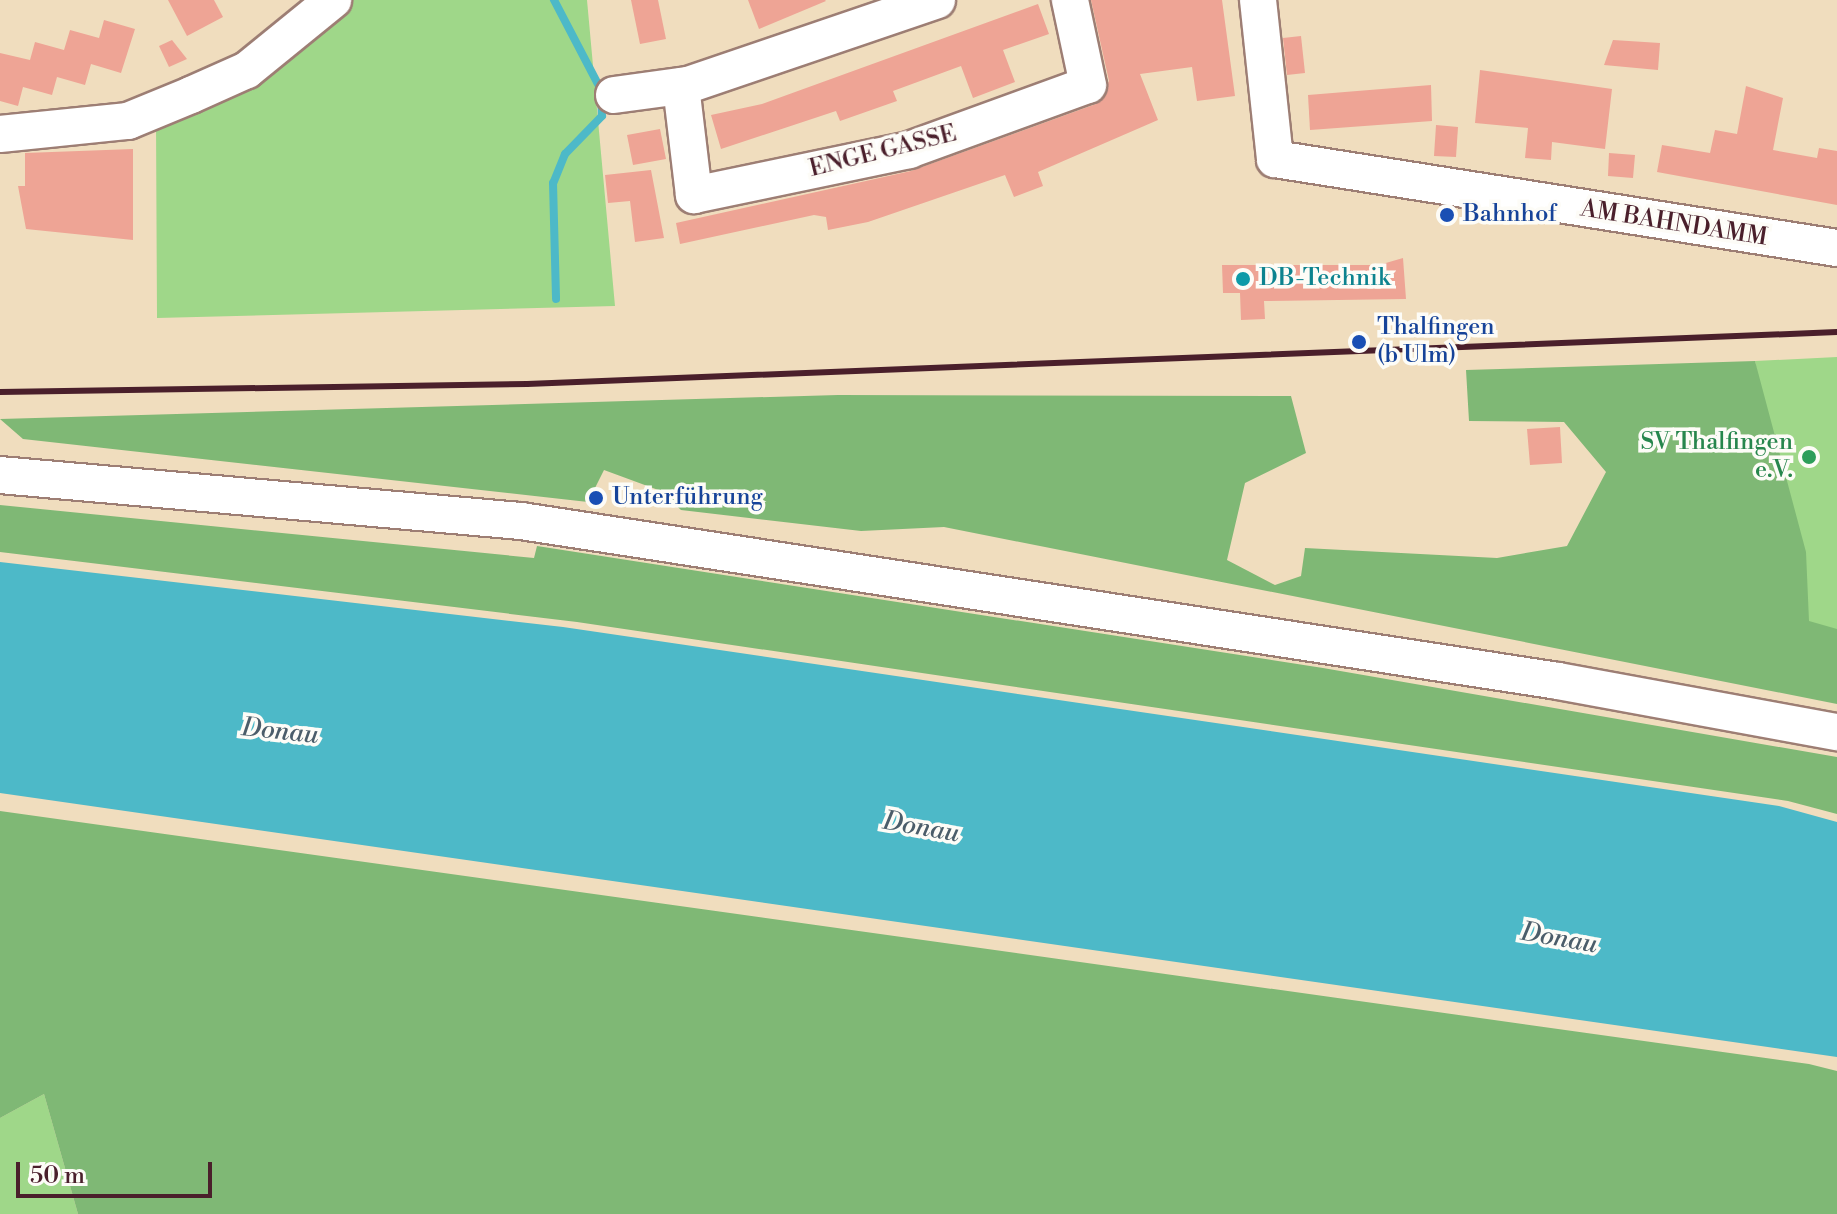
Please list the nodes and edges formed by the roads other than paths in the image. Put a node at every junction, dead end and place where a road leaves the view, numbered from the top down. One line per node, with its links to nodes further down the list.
1 (333, 0): 7 (street)
2 (937, 0): 5 (street)
3 (1070, 0): 5 (street, ENGE GASSE)
4 (1258, 0): 8 (street, AM BAHNDAMM)
5 (681, 86): 6 (street)
6 (614, 95)
7 (0, 134)
8 (1837, 248)
9 (0, 475): 10 (street)
10 (1837, 732)

